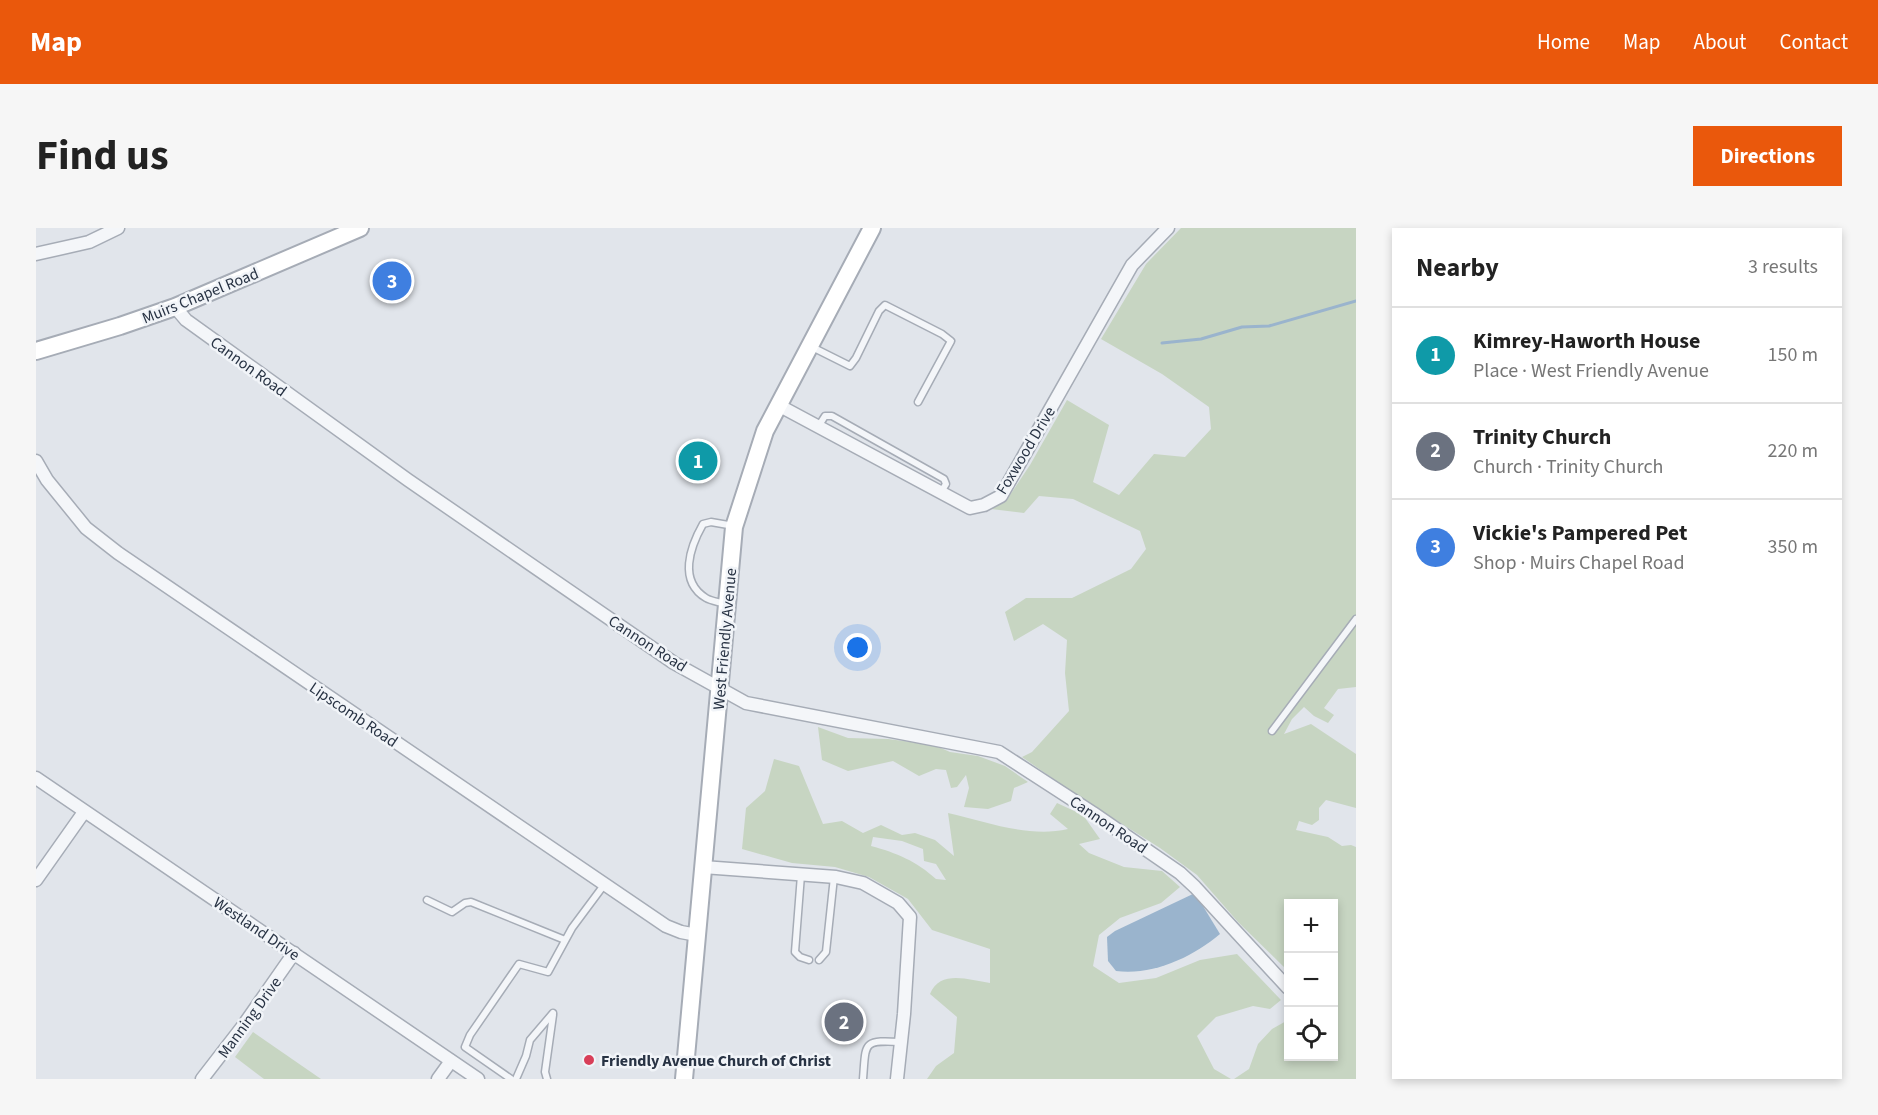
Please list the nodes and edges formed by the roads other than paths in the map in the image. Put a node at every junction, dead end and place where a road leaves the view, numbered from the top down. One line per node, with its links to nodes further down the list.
1 (118, 228): 5 (street)
2 (360, 228): 6 (main road, Muirs Chapel Road)
3 (872, 228): 7 (main road, West Friendly Avenue)
4 (1168, 228): 10 (street, Foxwood Drive)
5 (36, 254)
6 (175, 307): 8 (main road, Muirs Chapel Road); 15 (street, Cannon Road)
7 (809, 345): 9 (lane); 10 (main road, West Friendly Avenue)
8 (36, 351)
9 (918, 402)
10 (778, 405): 12 (main road, West Friendly Avenue)
11 (36, 461): 23 (street, Lipscomb Road)
12 (734, 526): 13 (main road, West Friendly Avenue); 13 (lane)
13 (727, 604): 15 (main road, West Friendly Avenue)
14 (1356, 618): 16 (lane)
15 (719, 687): 19 (main road, West Friendly Avenue); 30 (street, Cannon Road)
16 (1272, 731)
17 (36, 778): 18 (street, Westland Drive)
18 (84, 812): 22 (street); 27 (street, Westland Drive)
19 (703, 867): 20 (street); 25 (main road, West Friendly Avenue)
20 (801, 875): 21 (street); 28 (lane)
21 (834, 877): 29 (lane); 31 (street)
22 (36, 880)
23 (604, 885): 25 (street, Lipscomb Road); 26 (lane)
24 (427, 900): 26 (lane)
25 (697, 935): 39 (main road, West Friendly Avenue)
26 (565, 940): 36 (lane)
27 (294, 953): 32 (street, Westland Drive); 33 (street, Manning Drive)
28 (809, 960)
29 (819, 960)
30 (1284, 984)
31 (901, 1042): 40 (lane); 41 (street)
32 (451, 1061): 34 (street); 35 (street, Westland Drive)
33 (202, 1079)
34 (438, 1079)
35 (478, 1079)
36 (511, 1079)
37 (516, 1079): 38 (lane)
38 (547, 1079)
39 (684, 1079)
40 (863, 1079)
41 (897, 1079)

